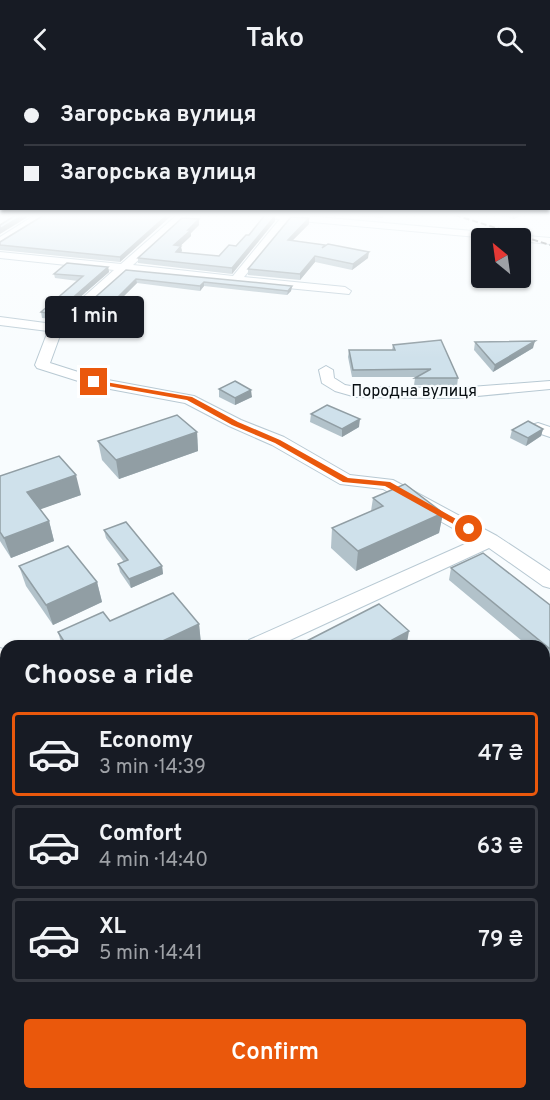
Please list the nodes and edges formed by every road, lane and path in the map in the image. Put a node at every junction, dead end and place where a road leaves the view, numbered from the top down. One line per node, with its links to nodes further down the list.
1 (81, 263): 4 (street)
2 (131, 263): 4 (street)
3 (249, 263): 5 (street)
4 (126, 267): 5 (street); 9 (street)
5 (237, 278): 6 (street)
6 (345, 291)
7 (0, 321): 8 (street)
8 (26, 324): 9 (street); 10 (street)
9 (56, 328): 13 (street)
10 (0, 334)
11 (326, 370): 12 (street, Породна вулиця)
12 (550, 385)
13 (490, 540): 14 (street); 15 (street)
14 (550, 581)
15 (270, 640)

